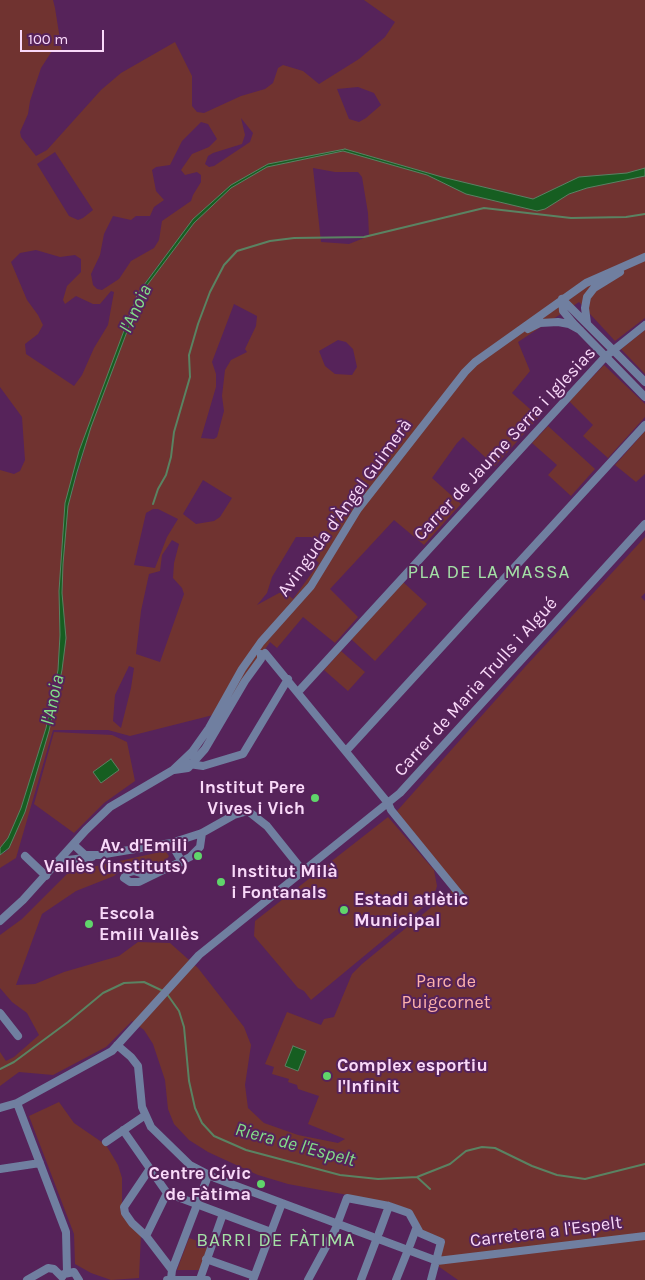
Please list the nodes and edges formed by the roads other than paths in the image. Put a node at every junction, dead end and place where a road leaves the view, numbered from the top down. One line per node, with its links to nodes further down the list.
1 (645, 257): 2 (street, Avinguda d'Àngel Guimerà); 3 (street)
2 (562, 299): 3 (street); 5 (street); 8 (street, Avinguda d'Àngel Guimerà)
3 (588, 323): 6 (street)
4 (645, 325): 6 (street, Carrer de Jaume Serra i Iglesias)
5 (580, 330): 7 (street); 8 (street)
6 (614, 350): 7 (street, Carrer de Jaume Serra i Iglesias); 9 (street)
7 (605, 357): 10 (street); 15 (street, Carrer de Jaume Serra i Iglesias)
8 (456, 382): 13 (street, Avinguda d'Àngel Guimerà)
9 (645, 382)
10 (645, 397)
11 (645, 425): 16 (street)
12 (645, 524): 18 (street, Carrer de Maria Trulls i Algué)
13 (260, 653): 14 (street); 17 (street, Avinguda d'Àngel Guimerà)
14 (288, 679): 15 (street); 17 (street)
15 (298, 692): 16 (street)
16 (346, 751): 18 (street)
17 (188, 762): 21 (street, Avinguda d'Àngel Guimerà)
18 (388, 803): 26 (street, Carrer de Maria Trulls i Algué); 29 (street)
19 (202, 833): 20 (street); 25 (street); 26 (street)
20 (171, 844): 22 (street); 25 (street)
21 (74, 845): 22 (street); 24 (street, Avinguda d'Àngel Guimerà)
22 (99, 855): 24 (street)
23 (24, 856): 27 (street)
24 (60, 861): 27 (street, Avinguda d'Àngel Guimerà)
25 (182, 862): 28 (street)
26 (303, 871): 33 (street, Carrer de Maria Trulls i Algué)
27 (46, 876): 30 (street, Avinguda d'Àngel Guimerà)
28 (150, 876)
29 (465, 901)
30 (0, 921)
31 (0, 1014): 32 (street)
32 (18, 1036)
33 (117, 1045): 34 (street, Carrer de Maria Trulls i Algué); 36 (street)
34 (17, 1103): 35 (street, Carrer de Maria Trulls i Algué); 39 (street)
35 (0, 1108)
36 (144, 1116): 37 (street); 42 (street)
37 (123, 1130): 38 (street); 41 (street)
38 (106, 1142)
39 (40, 1163): 40 (street); 58 (street)
40 (0, 1169)
41 (149, 1170): 43 (street); 51 (street)
42 (208, 1176): 44 (street); 45 (street)
43 (166, 1193): 45 (street); 51 (street)
44 (282, 1203): 48 (street); 50 (street)
45 (197, 1204): 47 (street); 57 (street)
46 (389, 1206): 48 (street); 49 (street); 52 (street)
47 (223, 1214): 50 (street); 55 (street)
48 (337, 1223): 52 (street); 64 (street)
49 (416, 1229): 54 (street); 56 (street)
50 (271, 1232): 59 (street)
51 (146, 1236): 57 (street)
52 (378, 1236): 54 (street); 65 (street)
53 (645, 1236): 56 (street, Carretera a l'Espelt)
54 (409, 1248): 56 (street); 66 (street)
55 (206, 1259): 59 (street); 61 (street)
56 (436, 1261): 67 (street)
57 (172, 1270): 60 (street)
58 (66, 1273): 62 (street); 63 (street)
59 (253, 1278)
60 (169, 1279): 61 (street)
61 (204, 1279)
62 (27, 1280)
63 (80, 1280)
64 (308, 1280)
65 (361, 1280)
66 (396, 1280)
67 (431, 1280)

